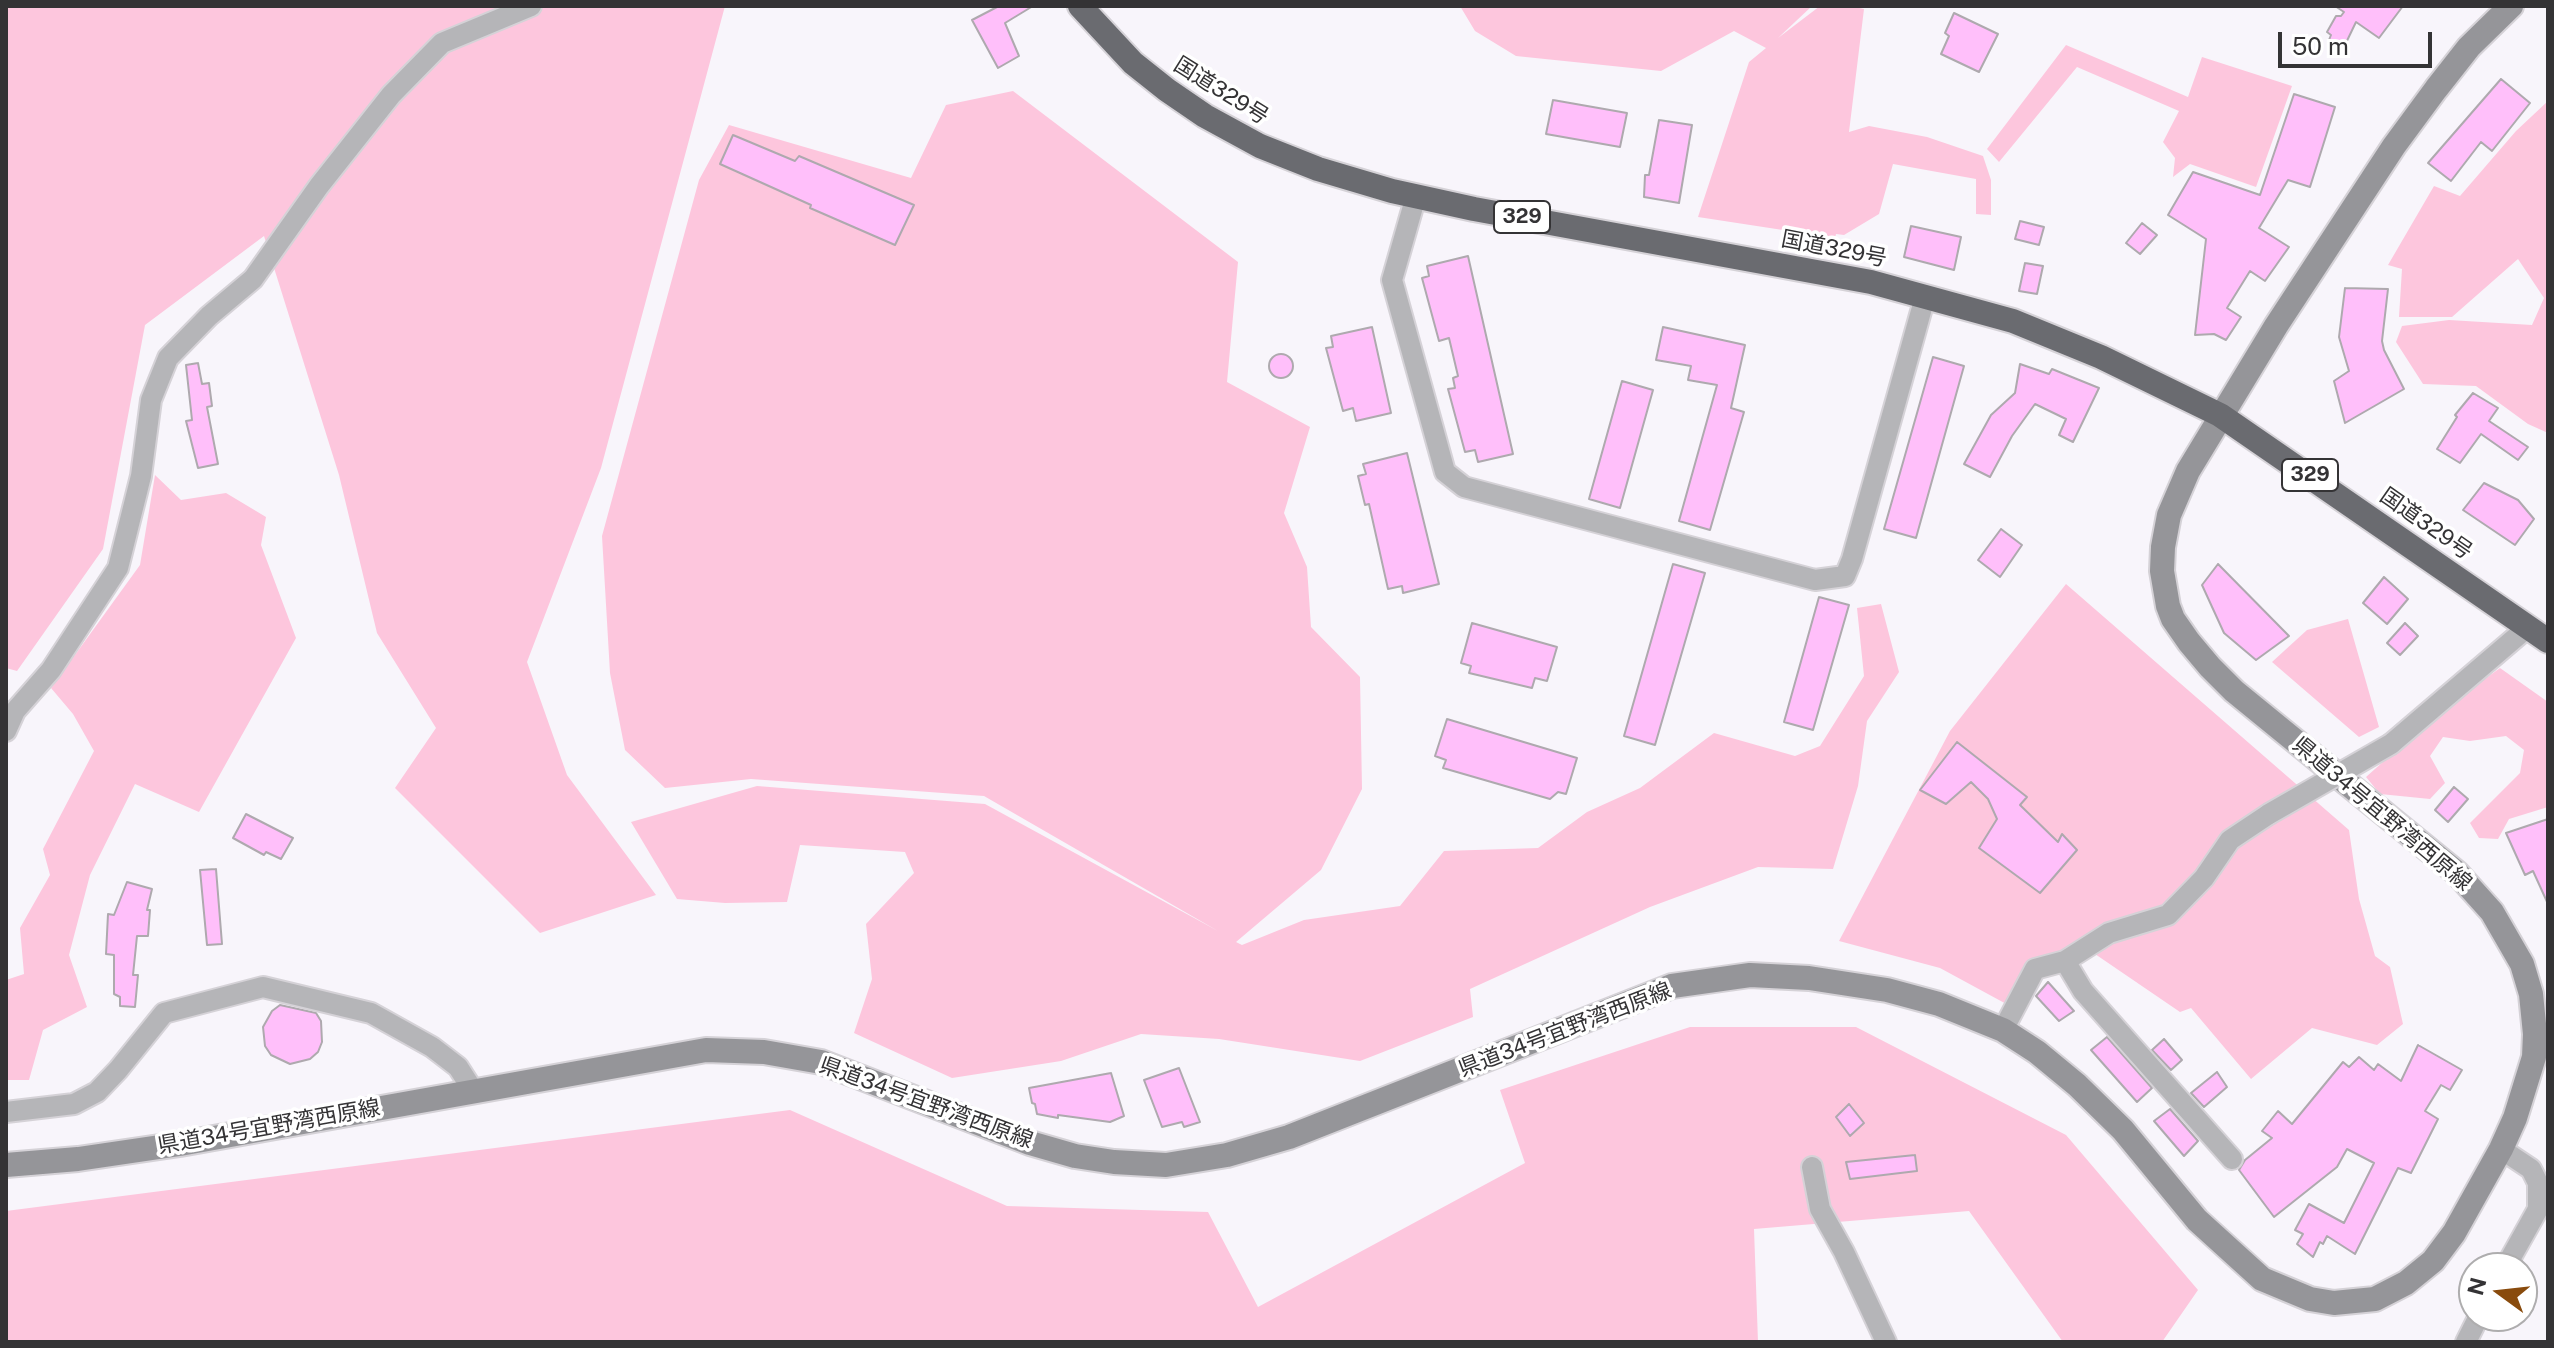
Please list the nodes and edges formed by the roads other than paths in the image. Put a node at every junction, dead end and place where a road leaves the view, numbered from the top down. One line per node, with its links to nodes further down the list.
1 (531, 6): 8 (street)
2 (1080, 6): 4 (highway, 国道329号 / 329)
3 (2511, 6): 6 (main road, 県道34号宜野湾西原線)
4 (1416, 196): 5 (highway, 国道329号 / 329); 5 (street)
5 (1925, 297): 6 (highway, 国道329号 / 329)
6 (2220, 415): 7 (highway, 国道329号 / 329); 13 (main road, 県道34号宜野湾西原線)
7 (2538, 634): 9 (street, bridge)
8 (6, 731)
9 (2065, 961): 10 (street); 14 (street)
10 (2003, 1030): 11 (main road, 県道34号宜野湾西原線); 13 (main road, 県道34号宜野湾西原線)
11 (474, 1092): 12 (street); 15 (main road, 県道34号宜野湾西原線)
12 (6, 1112)
13 (2501, 1149): 17 (street)
14 (2232, 1159)
15 (6, 1165)
16 (1812, 1167): 18 (street)
17 (2514, 1252)
18 (1886, 1342)

